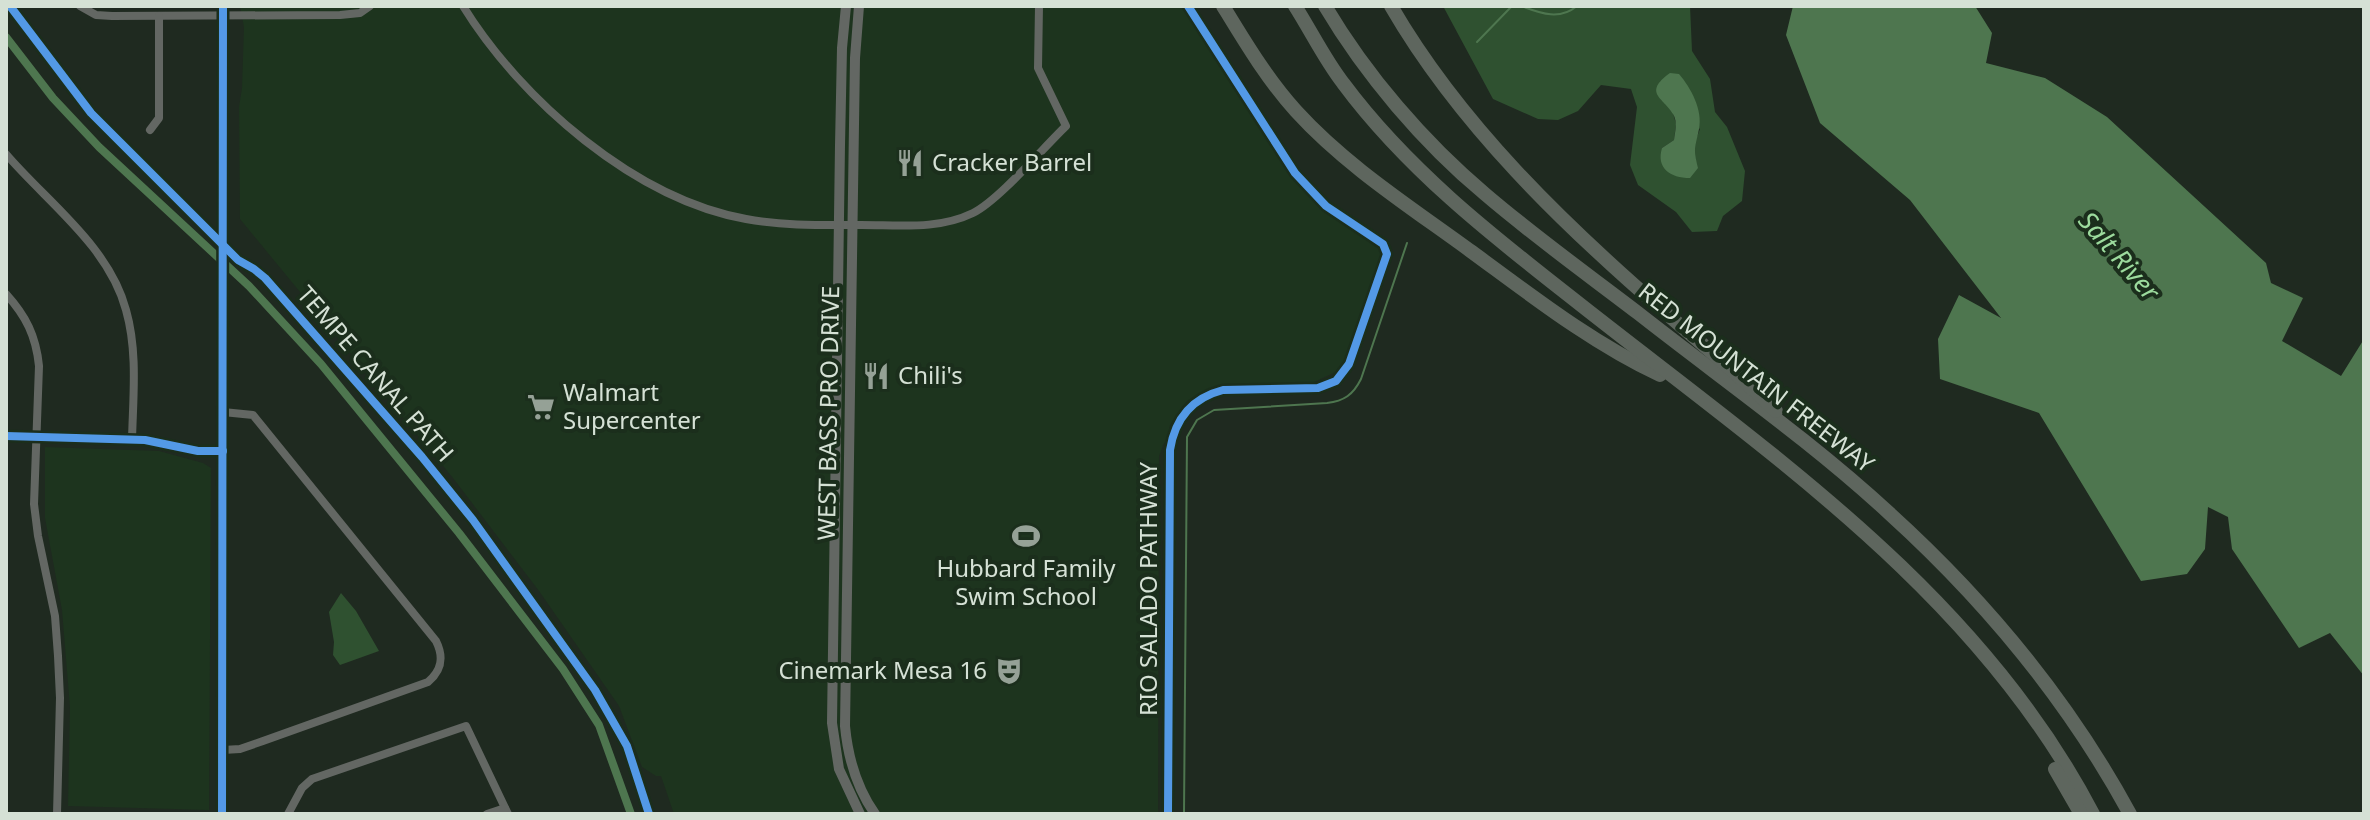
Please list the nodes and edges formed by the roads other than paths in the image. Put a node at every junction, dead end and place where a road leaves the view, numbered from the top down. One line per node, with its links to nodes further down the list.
1 (80, 6): 12 (street)
2 (370, 6): 11 (street)
3 (463, 6): 15 (street)
4 (846, 6): 15 (street, WEST BASS PRO DRIVE)
5 (859, 6): 16 (street, WEST BASS PRO DRIVE)
6 (1039, 6): 16 (street)
7 (1223, 6): 18 (highway)
8 (1295, 6): 18 (highway)
9 (1325, 6): 24 (highway, RED MOUNTAIN FREEWAY)
10 (1391, 6): 24 (highway)
11 (223, 11): 12 (street); 19 (main road)
12 (159, 16): 13 (street)
13 (150, 130)
14 (6, 154): 22 (street)
15 (838, 225): 16 (street); 32 (street, WEST BASS PRO DRIVE)
16 (852, 225): 33 (street, WEST BASS PRO DRIVE)
17 (6, 294): 21 (street)
18 (1682, 385): 25 (highway)
19 (223, 412): 23 (main road); 26 (street)
20 (6, 436): 21 (street)
21 (37, 437): 22 (street); 28 (street)
22 (132, 440): 23 (street)
23 (223, 451): 26 (main road)
24 (1819, 454): 36 (highway, RED MOUNTAIN FREEWAY)
25 (2002, 675): 34 (highway); 35 (highway)
26 (223, 750): 29 (main road)
27 (506, 811): 30 (street); 31 (street)
28 (57, 814)
29 (222, 814)
30 (288, 814)
31 (487, 814)
32 (860, 814)
33 (875, 814)
34 (2081, 814)
35 (2093, 814)
36 (2130, 814)

